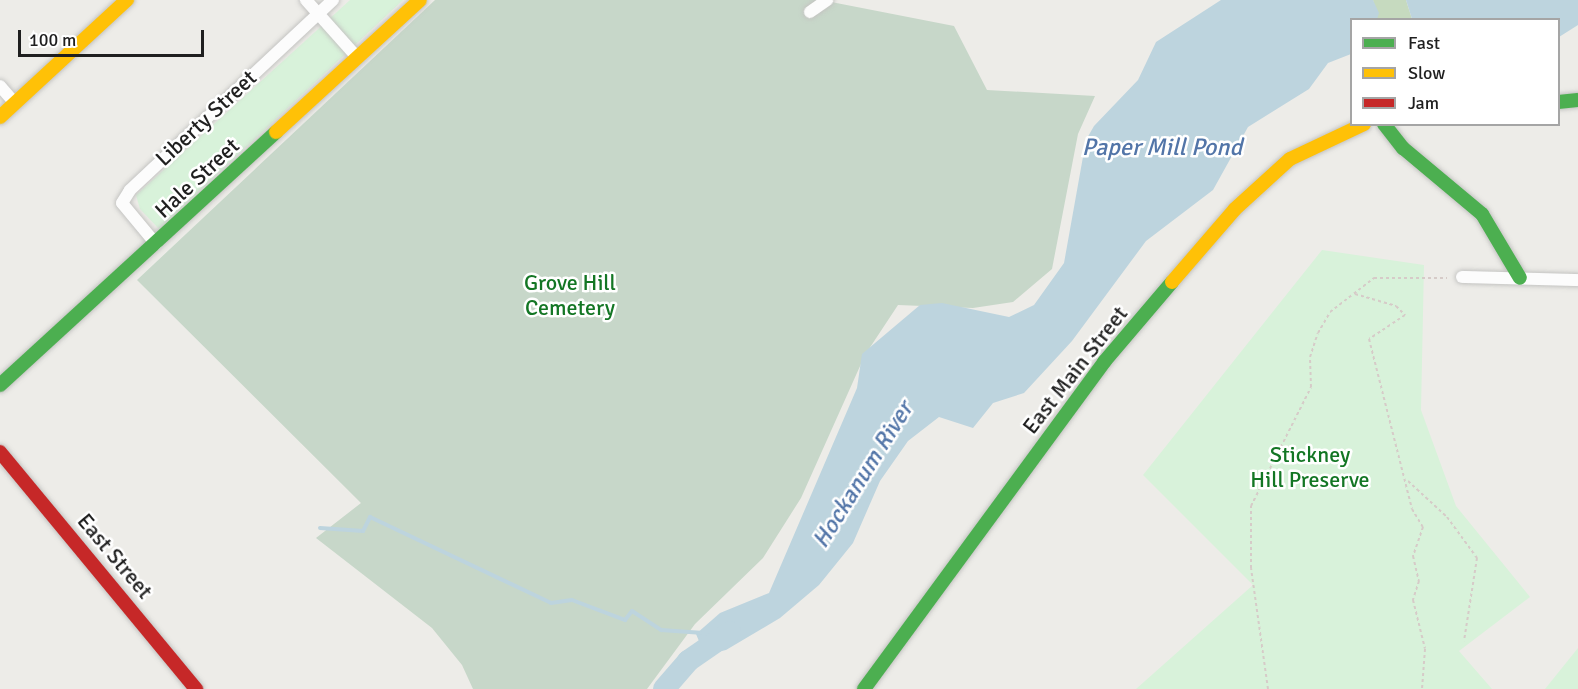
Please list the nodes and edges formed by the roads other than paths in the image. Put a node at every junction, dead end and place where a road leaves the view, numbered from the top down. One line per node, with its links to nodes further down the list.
1 (306, 0): 7 (street)
2 (333, 0): 7 (street, Liberty Street)
3 (420, 0): 8 (street, Hale Street)
4 (827, 0): 6 (street)
5 (120, 2): 12 (street)
6 (810, 12)
7 (318, 13): 8 (street); 16 (street, Liberty Street)
8 (357, 57): 16 (street, Hale Street)
9 (0, 86): 12 (street)
10 (1578, 100): 11 (street)
11 (1560, 102)
12 (15, 103): 13 (street)
13 (0, 117)
14 (1360, 126): 23 (street, East Main Street)
15 (1386, 126): 18 (street)
16 (156, 244): 20 (street, Hale Street)
17 (1462, 277): 18 (street)
18 (1520, 278): 19 (street)
19 (1578, 280)
20 (0, 385)
21 (0, 452): 22 (street, East Street)
22 (196, 689)
23 (864, 689)

